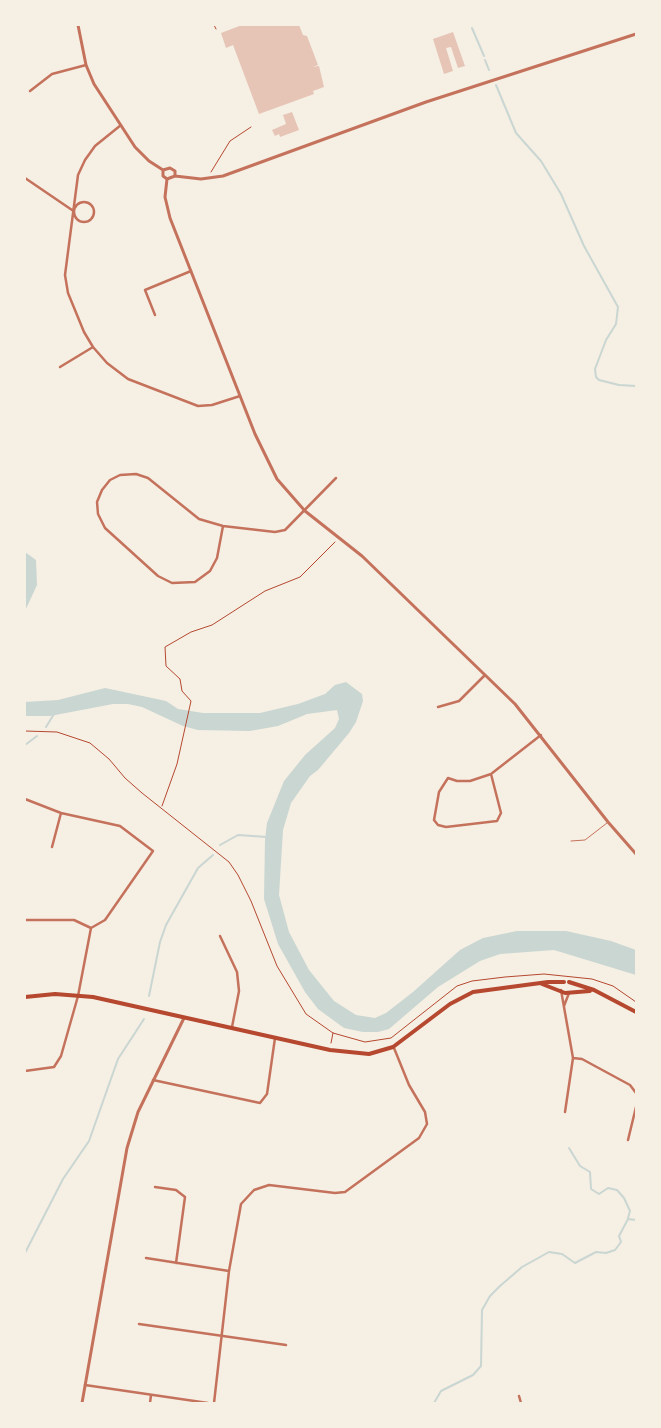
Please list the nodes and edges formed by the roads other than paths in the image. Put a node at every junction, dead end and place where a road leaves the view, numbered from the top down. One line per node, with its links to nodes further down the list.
1 (78, 25): 3 (street)
2 (636, 34): 7 (street)
3 (86, 65): 4 (street); 5 (street)
4 (30, 90)
5 (121, 125): 6 (street); 10 (street)
6 (163, 170): 7 (street); 9 (street)
7 (175, 176): 9 (street)
8 (25, 178): 10 (street)
9 (167, 180): 11 (street)
10 (72, 210): 10 (street); 13 (street)
11 (190, 271): 12 (street); 15 (street)
12 (155, 315)
13 (92, 347): 14 (street); 15 (street)
14 (60, 367)
15 (240, 396): 17 (street)
16 (336, 478): 17 (street)
17 (305, 511): 18 (street); 19 (street)
18 (223, 526): 18 (street)
19 (485, 675): 20 (street); 21 (street)
20 (438, 707)
21 (541, 735): 22 (street); 25 (street)
22 (491, 774): 22 (street)
23 (25, 799): 24 (street)
24 (61, 813): 27 (street); 30 (street)
25 (608, 822): 26 (lane); 28 (street)
26 (572, 841)
27 (52, 847)
28 (636, 854)
29 (25, 920): 30 (street)
30 (91, 928): 38 (street)
31 (220, 936): 43 (street)
32 (564, 982): 33 (main road); 34 (main road); 35 (main road)
33 (569, 982): 36 (main road); 37 (main road)
34 (542, 984): 35 (main road); 45 (main road)
35 (561, 990): 37 (main road); 40 (street)
36 (594, 990): 37 (main road); 41 (main road)
37 (569, 992): 40 (street)
38 (78, 996): 39 (main road); 42 (main road); 47 (street)
39 (25, 997)
40 (564, 1008): 46 (street)
41 (636, 1012)
42 (184, 1018): 43 (main road); 48 (street)
43 (232, 1028): 44 (main road)
44 (274, 1038): 45 (main road); 48 (street)
45 (394, 1047): 56 (street)
46 (573, 1058): 49 (street); 51 (street)
47 (25, 1071)
48 (153, 1080): 60 (street)
49 (636, 1093)
50 (636, 1107): 52 (street)
51 (565, 1112)
52 (628, 1140)
53 (155, 1188): 55 (street)
54 (146, 1258): 55 (street)
55 (176, 1263): 56 (street)
56 (229, 1271): 58 (street)
57 (140, 1324): 58 (street)
58 (223, 1335): 59 (street); 66 (street)
59 (286, 1344)
60 (85, 1385): 61 (street); 63 (street)
61 (151, 1395): 64 (street); 65 (street)
62 (519, 1396): 67 (street)
63 (82, 1403)
64 (150, 1403)
65 (208, 1403)
66 (214, 1403)
67 (521, 1403)

